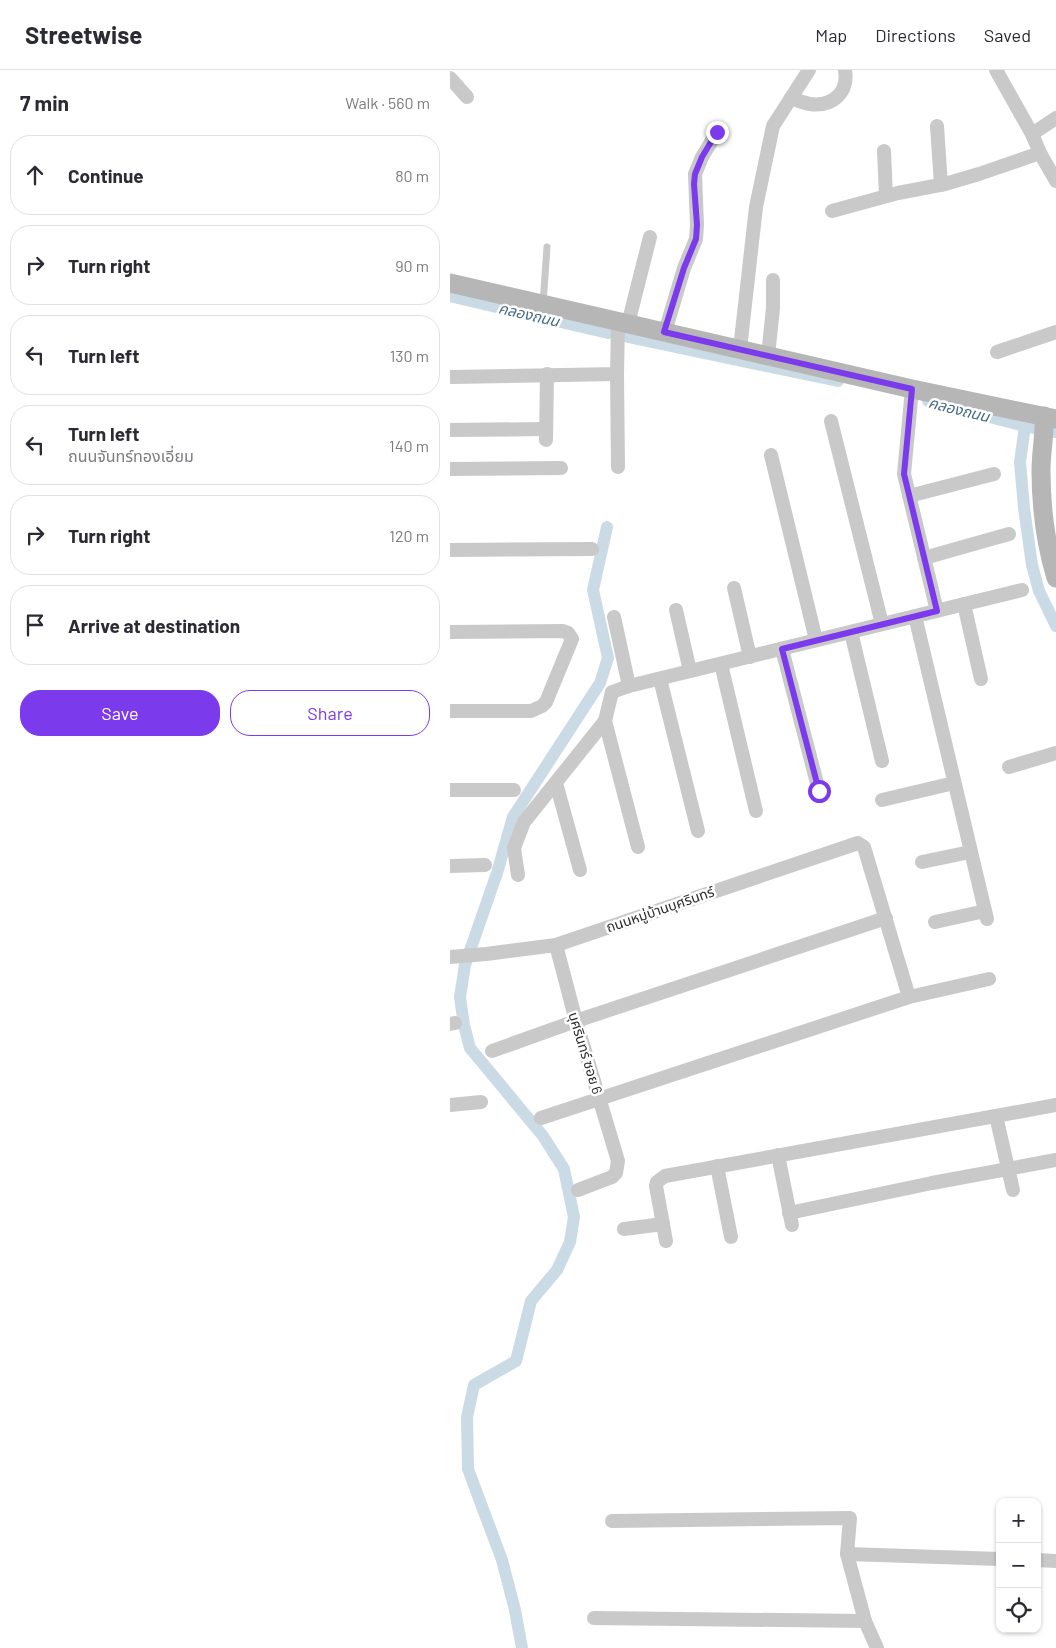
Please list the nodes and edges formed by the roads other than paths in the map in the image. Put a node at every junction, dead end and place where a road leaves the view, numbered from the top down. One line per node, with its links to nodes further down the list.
1 (809, 70): 6 (street)
2 (845, 70): 6 (street)
3 (996, 70): 10 (street)
4 (450, 78): 5 (street)
5 (467, 97)
6 (791, 98): 25 (street)
7 (1056, 118): 10 (street)
8 (937, 126): 14 (street)
9 (717, 132): 22 (street)
10 (1032, 134): 12 (street)
11 (884, 151): 15 (street)
12 (1040, 153): 13 (street); 14 (street)
13 (1056, 182)
14 (941, 185): 15 (street)
15 (886, 196): 16 (street)
16 (832, 211)
17 (650, 238): 24 (street)
18 (547, 247): 21 (lane)
19 (773, 280): 27 (street)
20 (450, 283): 21 (street)
21 (543, 304): 24 (street)
22 (664, 332): 24 (street); 25 (street)
23 (1056, 332): 26 (street)
24 (620, 333): 29 (street)
25 (740, 349): 27 (street)
26 (997, 352)
27 (768, 356): 31 (street)
28 (547, 374): 29 (street); 30 (street); 34 (street)
29 (617, 374): 36 (street)
30 (450, 377)
31 (912, 389): 33 (street); 40 (street)
32 (832, 421): 54 (street)
33 (1050, 423): 42 (street)
34 (450, 430)
35 (771, 455): 57 (street)
36 (618, 467)
37 (561, 468): 38 (street)
38 (450, 469)
39 (994, 474): 40 (street)
40 (910, 496): 45 (street)
41 (1009, 534): 45 (street)
42 (1053, 548): 46 (street)
43 (592, 549): 44 (street)
44 (450, 550)
45 (924, 558): 51 (street)
46 (1056, 578)
47 (734, 588): 59 (street)
48 (1022, 590): 49 (street)
49 (964, 604): 51 (street); 63 (street)
50 (676, 610): 61 (street)
51 (937, 611): 52 (street)
52 (914, 616): 54 (street); 71 (street)
53 (614, 617): 64 (street)
54 (882, 624): 56 (street)
55 (450, 632): 65 (street)
56 (851, 632): 57 (street); 68 (street)
57 (816, 640): 58 (street)
58 (782, 649): 59 (street); 74 (street)
59 (750, 657): 60 (street)
60 (721, 664): 61 (street); 76 (street)
61 (690, 671): 62 (street)
62 (660, 679): 64 (street); 77 (street)
63 (981, 679)
64 (629, 686): 66 (street)
65 (450, 711)
66 (605, 721): 70 (street); 78 (street)
67 (1056, 753): 69 (street)
68 (882, 762)
69 (1009, 767)
70 (556, 783): 83 (street); 84 (street)
71 (954, 783): 75 (street); 79 (street)
72 (450, 790): 73 (street)
73 (514, 790)
74 (819, 791)
75 (882, 800)
76 (756, 811)
77 (698, 831)
78 (638, 847)
79 (970, 852): 80 (street); 86 (street)
80 (922, 862)
81 (485, 865): 82 (street)
82 (450, 866)
83 (580, 870)
84 (518, 875)
85 (886, 918): 87 (street, ถนนหมู่บ้านบุศรินทร์); 90 (street); 91 (street)
86 (935, 922)
87 (556, 945): 88 (street, ถนนหมู่บ้านบุศรินทร์); 91 (street, บุศรินทร์ ซอย 6)
88 (454, 957)
89 (989, 979): 90 (street)
90 (909, 997): 93 (street)
91 (576, 1021): 92 (street); 93 (street, บุศรินทร์ ซอย 6)
92 (492, 1051)
93 (600, 1098): 98 (street); 103 (street, บุศรินทร์ ซอย 6)
94 (481, 1102): 95 (street)
95 (450, 1105)
96 (1056, 1105): 97 (street)
97 (996, 1116): 99 (street); 102 (street)
98 (540, 1118)
99 (778, 1155): 101 (street); 102 (street)
100 (1056, 1160): 102 (street)
101 (717, 1166): 105 (street); 107 (street)
102 (1008, 1169): 104 (street)
103 (578, 1190)
104 (1013, 1190)
105 (663, 1224): 106 (street); 108 (street)
106 (624, 1229)
107 (731, 1238)
108 (666, 1241)
109 (612, 1521): 110 (street)
110 (847, 1554): 111 (street); 115 (street)
111 (996, 1559)
112 (1041, 1560): 113 (street)
113 (1056, 1561)
114 (594, 1618): 115 (street)
115 (865, 1621): 116 (street)
116 (877, 1648)

